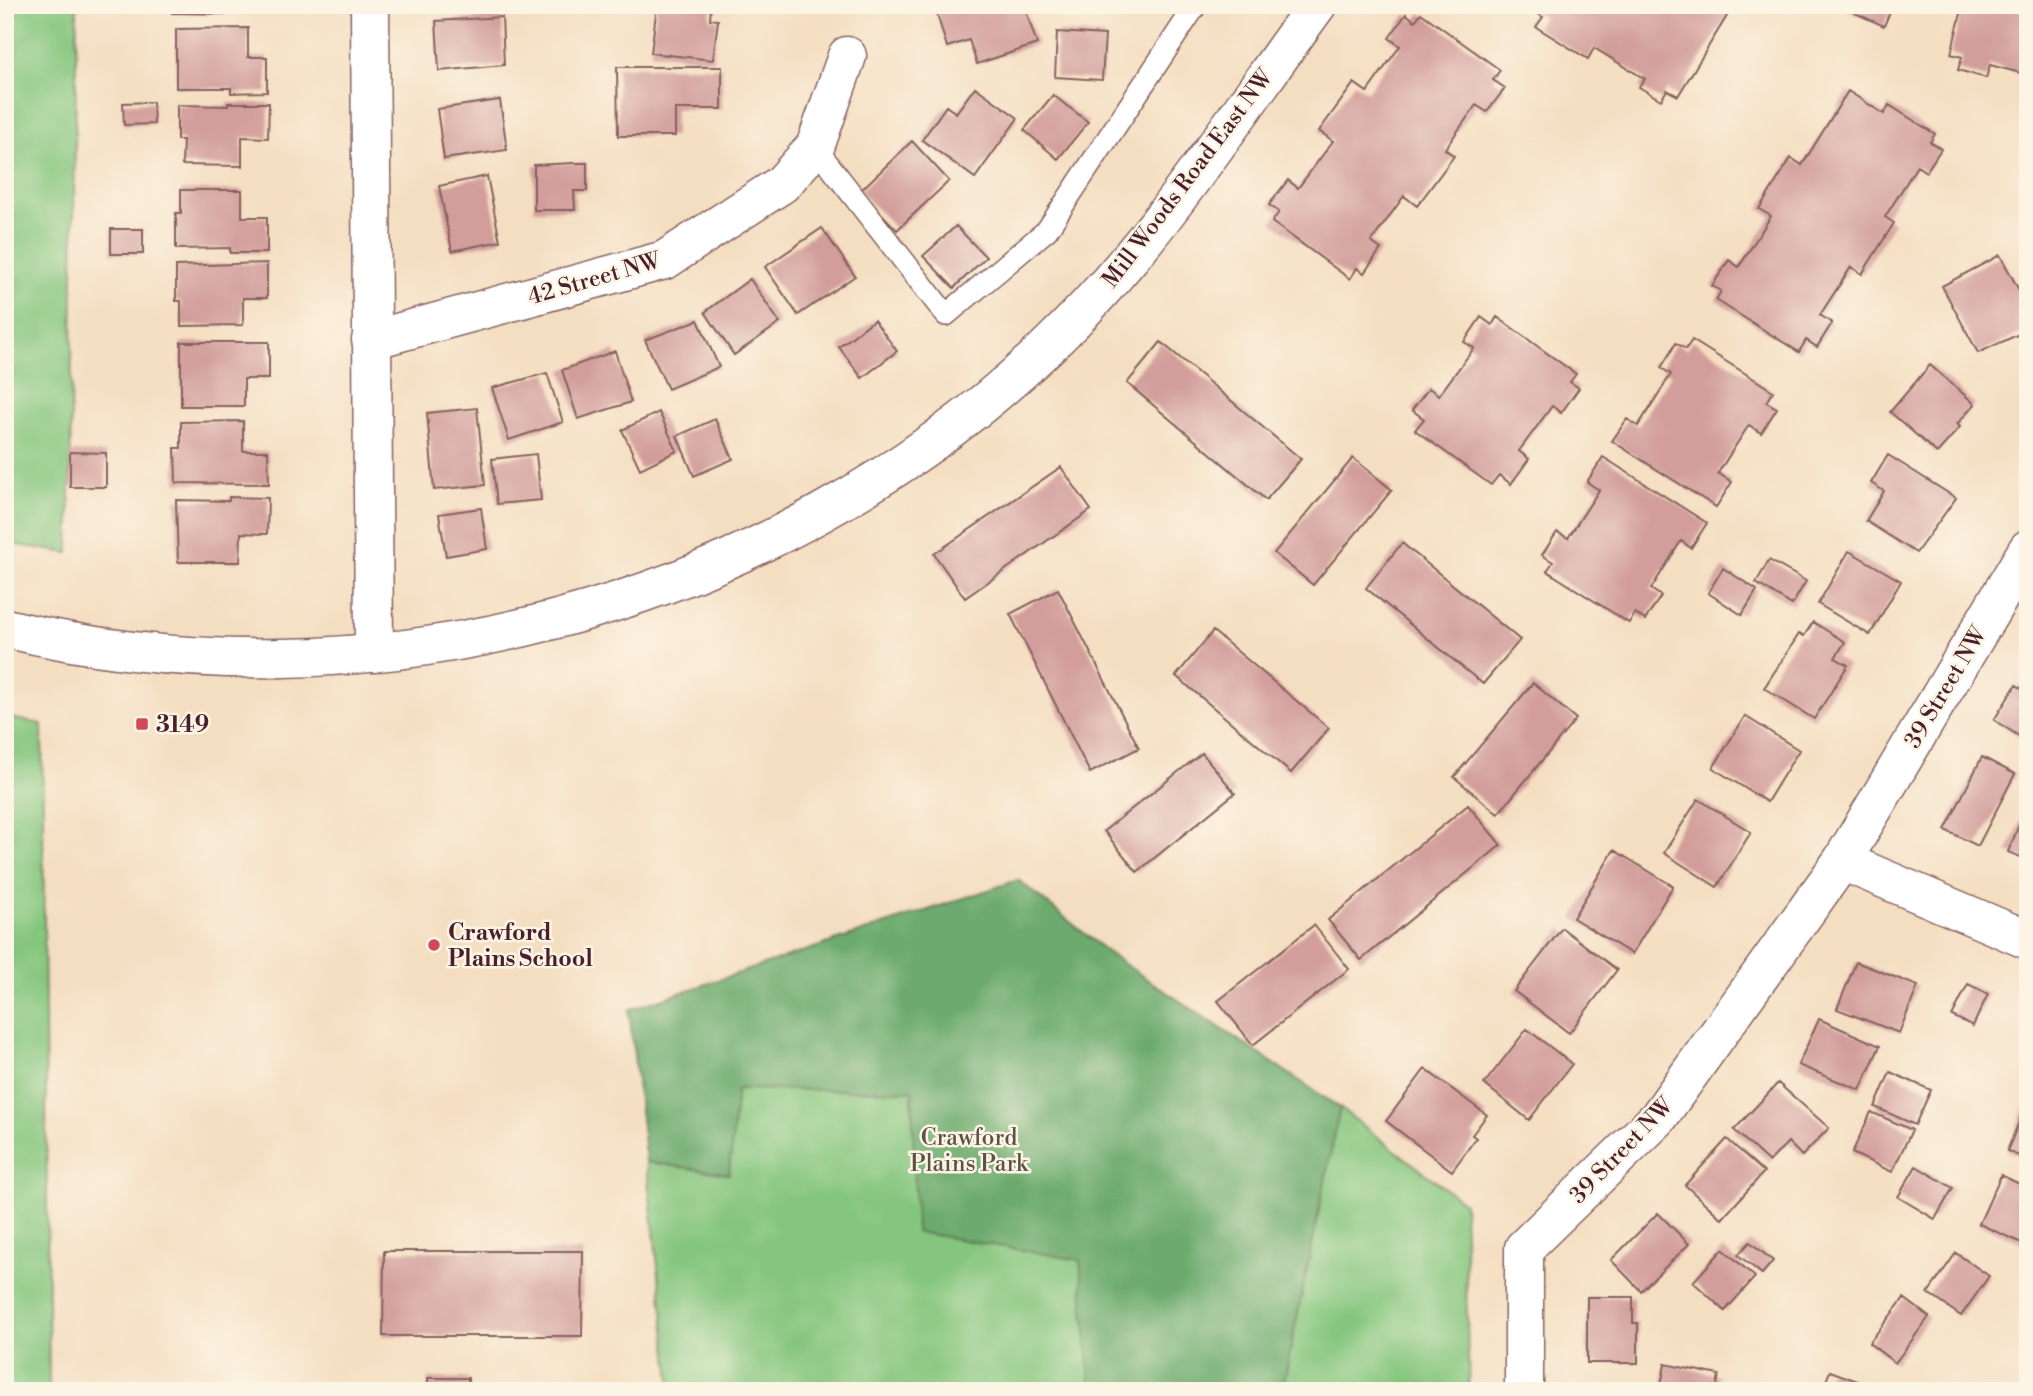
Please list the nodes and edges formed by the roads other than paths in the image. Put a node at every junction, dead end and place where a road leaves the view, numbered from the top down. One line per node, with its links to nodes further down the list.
1 (370, 5): 6 (street)
2 (1196, 5): 5 (lane)
3 (1317, 5): 9 (street, Mill Woods Road East NW)
4 (847, 56): 5 (street, 42 Street NW)
5 (814, 147): 6 (street, 42 Street NW)
6 (371, 340): 9 (street)
7 (2028, 549): 10 (street, 39 Street NW)
8 (5, 628): 9 (street, Mill Woods Road East NW)
9 (374, 653)
10 (1842, 861): 11 (street); 12 (street, 39 Street NW)
11 (2028, 940)
12 (1524, 1391)

